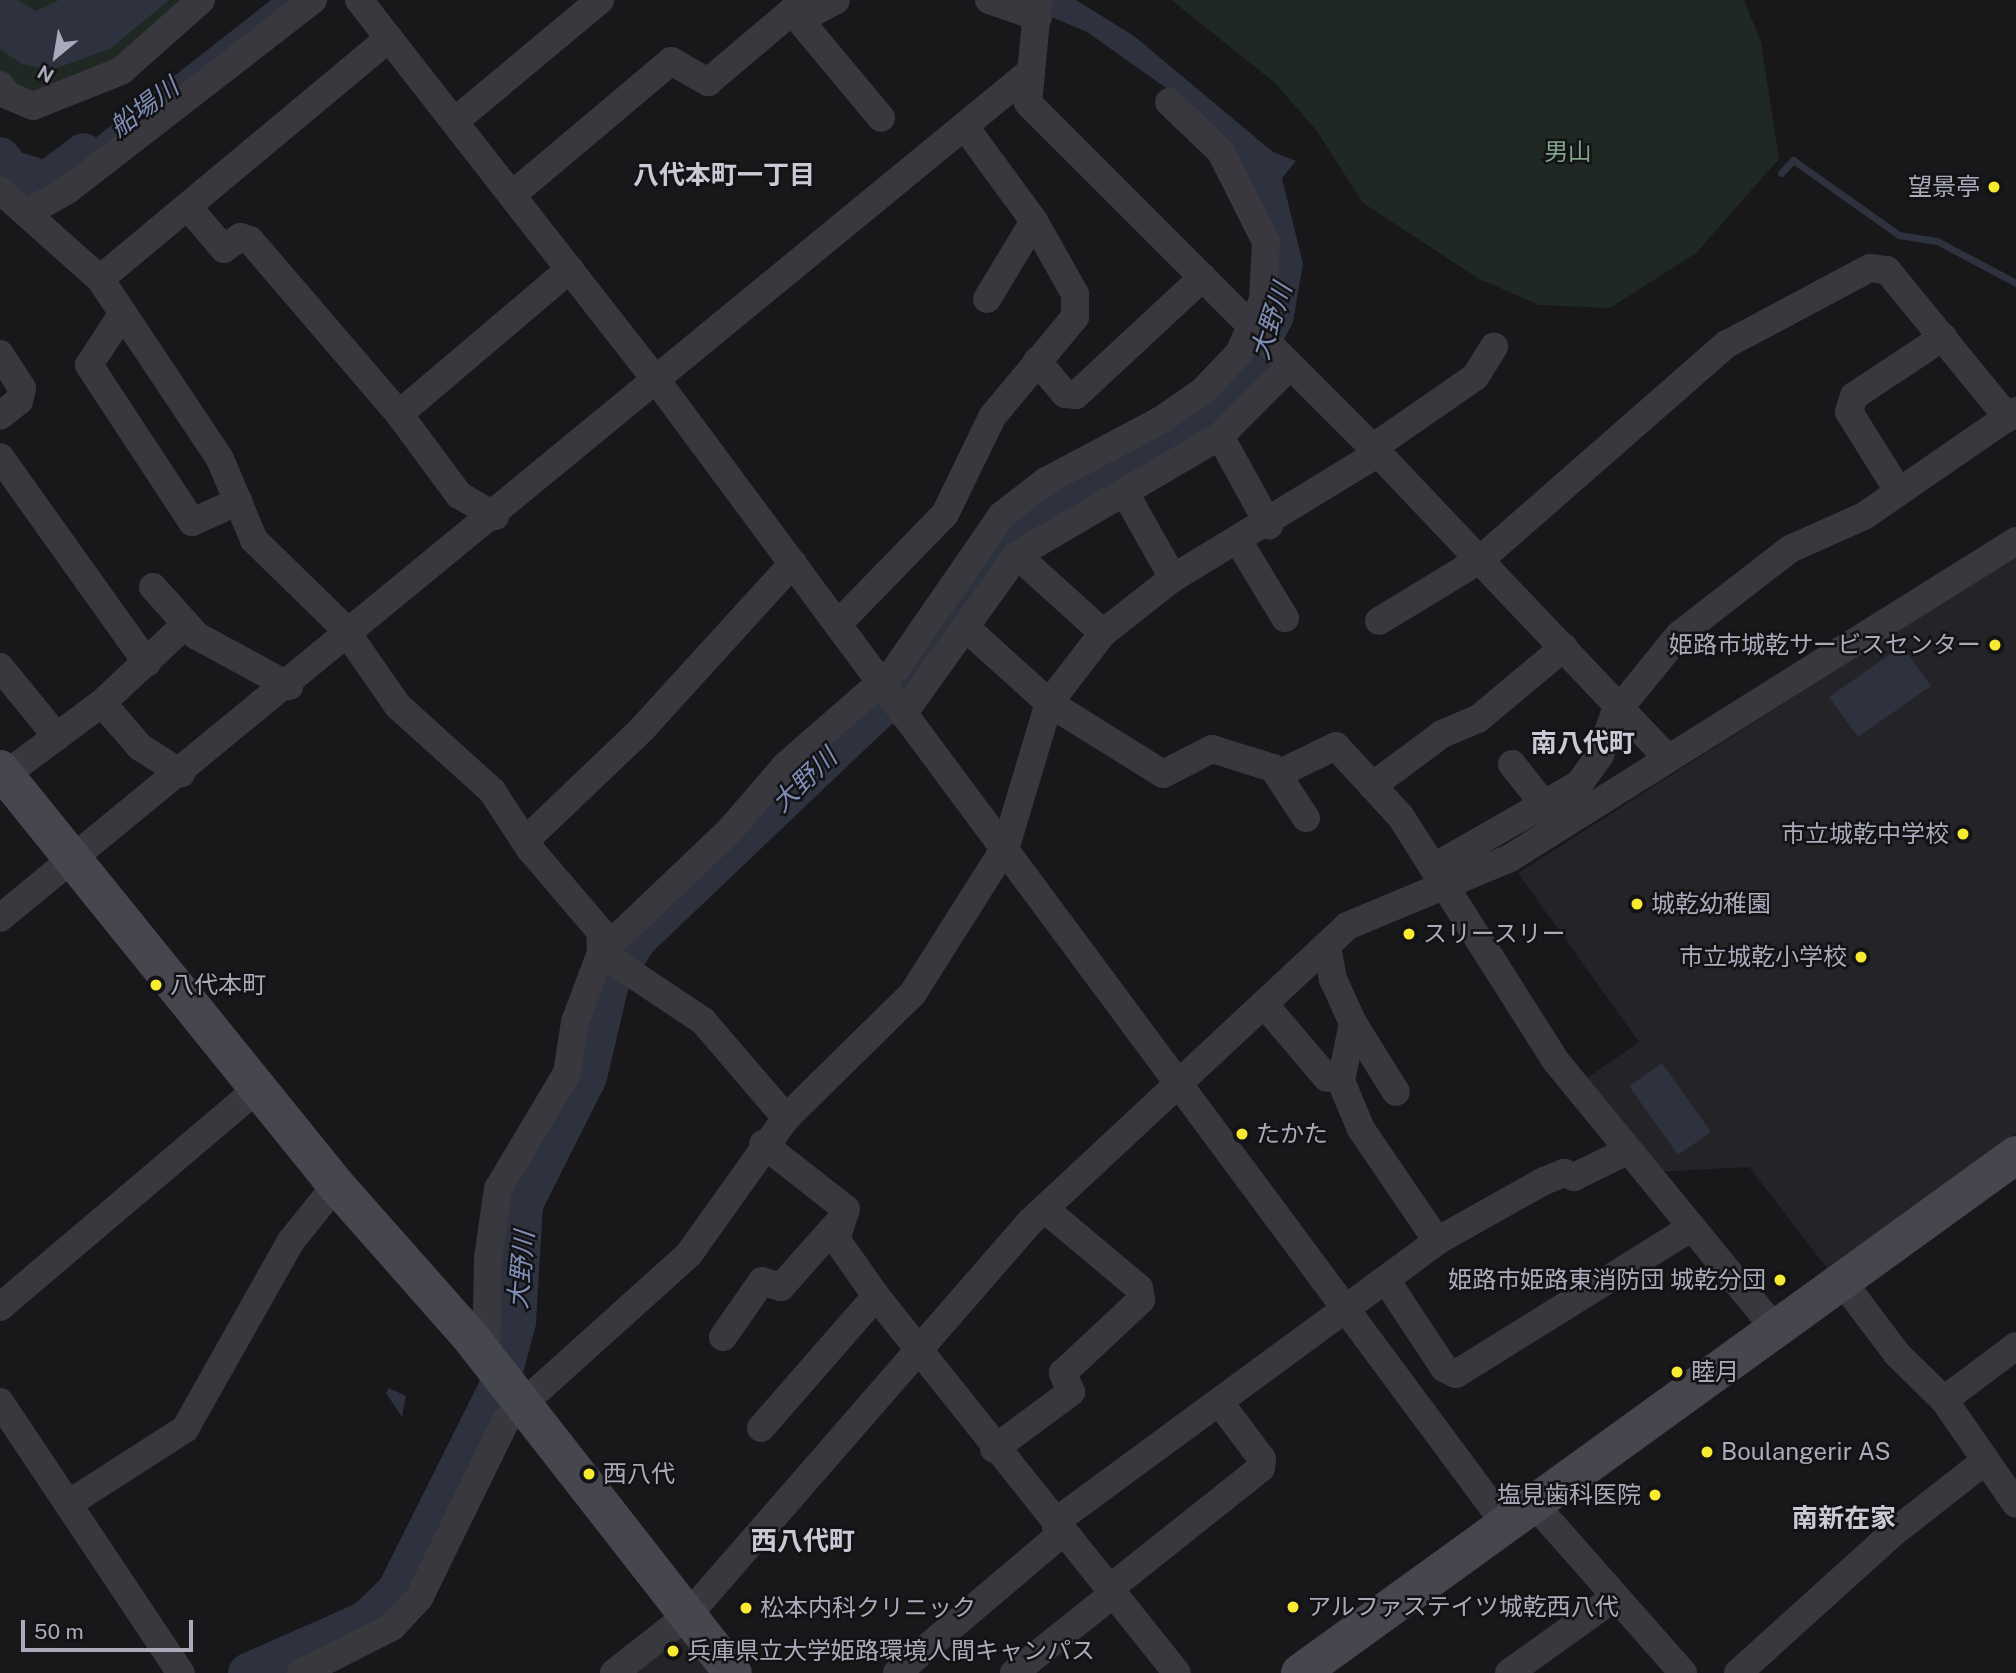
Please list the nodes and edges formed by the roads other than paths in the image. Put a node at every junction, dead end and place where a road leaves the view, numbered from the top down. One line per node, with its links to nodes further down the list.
1 (201, 0): 10 (street)
2 (313, 0): 18 (street)
3 (359, 0): 8 (street)
4 (600, 0): 13 (street)
5 (989, 0): 7 (street)
6 (810, 6): 12 (street); 16 (street)
7 (1038, 9): 9 (street)
8 (389, 38): 13 (street); 17 (street)
9 (1030, 72): 14 (street); 21 (street)
10 (0, 85)
11 (1169, 102): 25 (street)
12 (881, 118)
13 (454, 121): 16 (street)
14 (966, 128): 19 (street); 31 (street)
15 (0, 190): 18 (street)
16 (512, 195): 20 (street)
17 (188, 207): 22 (street); 32 (street)
18 (27, 213): 22 (street)
19 (1034, 221): 23 (street); 29 (street)
20 (570, 269): 31 (street); 32 (street)
21 (1203, 277): 25 (street); 29 (street)
22 (100, 279): 24 (street)
23 (988, 299)
24 (123, 313): 40 (street); 40 (street)
25 (1251, 327): 30 (street); 60 (street)
26 (1943, 337): 33 (street); 38 (street); 46 (street)
27 (1494, 347): 36 (street)
28 (0, 354): 34 (street)
29 (1037, 361): 52 (street)
30 (1290, 366): 35 (street); 36 (street)
31 (657, 381): 41 (street); 47 (street)
32 (399, 414): 41 (street)
33 (2012, 414): 38 (street)
34 (0, 416)
35 (1220, 436): 39 (street); 42 (street)
36 (1376, 450): 42 (street); 46 (street)
37 (0, 457): 58 (street)
38 (1899, 492): 64 (street)
39 (1125, 494): 45 (street); 48 (street)
40 (239, 500): 56 (street)
41 (495, 516): 56 (street)
42 (1269, 525): 43 (street)
43 (1238, 541): 48 (street); 50 (street)
44 (2016, 541): 67 (street)
45 (1017, 555): 54 (street); 55 (street)
46 (1481, 559): 51 (street); 57 (street)
47 (793, 563): 52 (street); 75 (street)
48 (1173, 578): 55 (street)
49 (153, 587): 53 (street)
50 (1285, 618)
51 (1379, 621)
52 (838, 624): 60 (street)
53 (185, 625): 58 (street); 61 (street)
54 (965, 626): 63 (street); 65 (street)
55 (1103, 633): 63 (street)
56 (347, 637): 61 (street); 75 (street)
57 (1564, 647): 64 (street); 72 (street)
58 (147, 663): 62 (street)
59 (0, 667): 66 (street)
60 (881, 681): 65 (street); 81 (street)
61 (289, 686): 69 (street)
62 (102, 703): 66 (street); 69 (street)
63 (1049, 703): 70 (street); 76 (street)
64 (1623, 710): 67 (street); 73 (street)
65 (903, 714): 76 (street)
66 (57, 737): 71 (street)
67 (1666, 757): 73 (street)
68 (1512, 764): 73 (street)
69 (181, 773): 77 (street)
70 (1280, 773): 72 (street); 74 (street)
71 (4, 779): 77 (street)
72 (1372, 786): 78 (street)
73 (1553, 815): 78 (street)
74 (1306, 818)
75 (526, 840): 81 (street)
76 (1006, 846): 85 (street); 88 (street)
77 (72, 860): 79 (street); 86 (street)
78 (1441, 874): 80 (street); 90 (street)
79 (0, 918)
80 (1327, 946): 82 (street); 83 (street)
81 (601, 953): 88 (street); 104 (street)
82 (1264, 1004): 84 (street); 85 (street)
83 (1353, 1023): 87 (street); 96 (street)
84 (1327, 1078)
85 (1178, 1082): 93 (street); 101 (street)
86 (258, 1087): 92 (street); 100 (street)
87 (1396, 1092)
88 (786, 1118): 89 (street)
89 (763, 1144): 94 (street); 107 (street)
90 (1628, 1151): 95 (street); 96 (street)
91 (2016, 1155): 98 (street)
92 (336, 1185): 104 (street); 115 (street)
93 (1045, 1209): 106 (street); 112 (street)
94 (837, 1224): 99 (street); 103 (street)
95 (1692, 1227): 97 (street); 102 (street)
96 (1437, 1241): 97 (street)
97 (1386, 1280): 101 (street)
98 (1842, 1281): 102 (street); 108 (street)
99 (876, 1296): 106 (street); 111 (street)
100 (0, 1307)
101 (1345, 1312): 110 (street); 116 (street)
102 (1775, 1329): 116 (street)
103 (723, 1337)
104 (477, 1346): 107 (street)
105 (2016, 1346): 108 (street)
106 (915, 1349): 112 (street); 120 (street)
107 (519, 1399): 120 (street); 123 (street)
108 (1944, 1400): 113 (street)
109 (0, 1402): 115 (street)
110 (1220, 1403): 117 (street); 118 (street)
111 (761, 1427)
112 (993, 1449): 117 (street)
113 (1986, 1460): 114 (street); 131 (street)
114 (2014, 1496)
115 (68, 1504): 122 (street)
116 (1520, 1515): 119 (street); 129 (street)
117 (1059, 1531): 118 (street); 126 (street)
118 (1111, 1591): 127 (street); 128 (street)
119 (1615, 1597): 121 (street); 130 (street)
120 (689, 1614): 124 (street); 125 (street)
121 (1677, 1671)
122 (181, 1673)
123 (301, 1673)
124 (614, 1673)
125 (733, 1673)
126 (897, 1673)
127 (1014, 1673)
128 (1177, 1673)
129 (1300, 1673)
130 (1509, 1673)
131 (1738, 1673)

